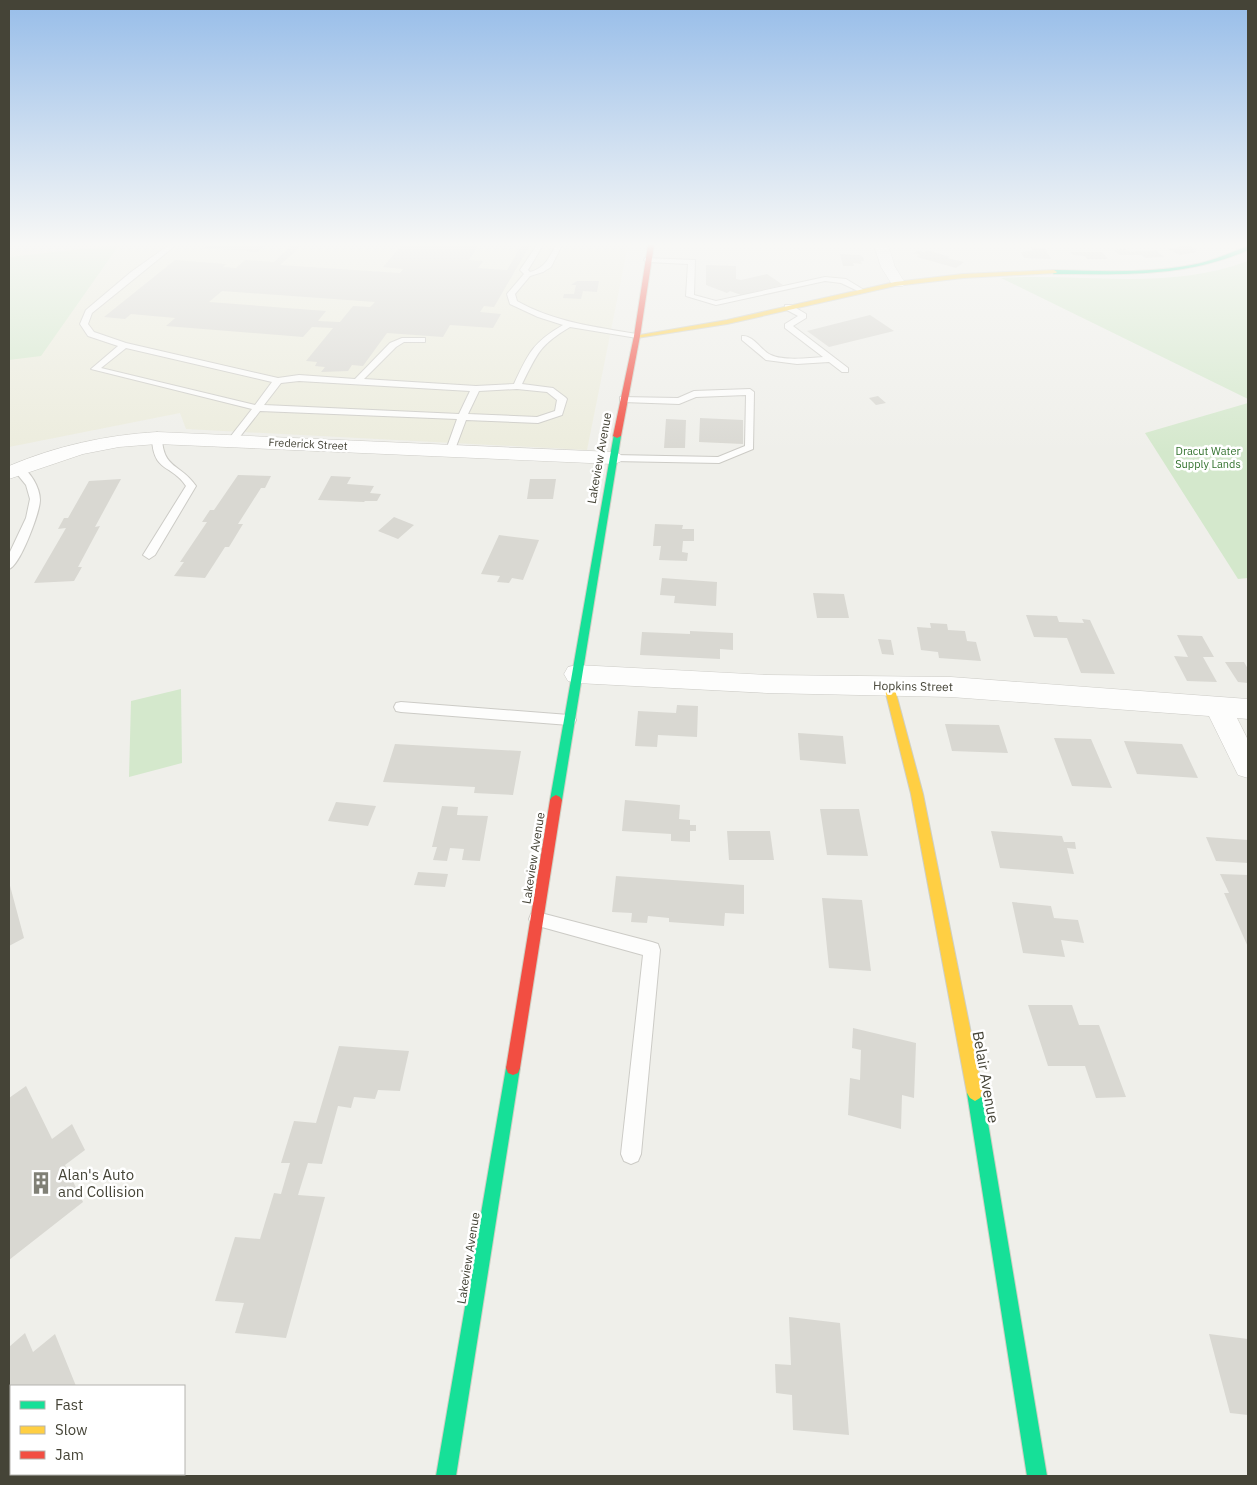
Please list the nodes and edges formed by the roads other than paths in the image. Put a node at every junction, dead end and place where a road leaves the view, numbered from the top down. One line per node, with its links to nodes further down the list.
1 (88, 314): 10 (lane)
2 (540, 314): 6 (lane)
3 (640, 314): 7 (street, Lakeview Avenue)
4 (760, 314): 7 (street)
5 (800, 314): 11 (lane)
6 (571, 323): 7 (lane); 15 (lane)
7 (637, 336): 17 (street, Lakeview Avenue)
8 (745, 338): 11 (lane)
9 (422, 340): 14 (lane)
10 (124, 345): 13 (lane); 18 (lane)
11 (830, 358): 12 (lane)
12 (845, 370)
13 (278, 381): 14 (lane); 18 (lane)
14 (357, 382): 16 (lane)
15 (517, 386): 16 (lane); 19 (lane)
16 (476, 389): 19 (lane)
17 (623, 399): 23 (street, Lakeview Avenue); 23 (lane)
18 (259, 408): 19 (lane); 21 (lane)
19 (463, 416): 22 (lane)
20 (157, 438): 21 (street, Frederick Street); 24 (street, Frederick Street); 25 (lane)
21 (232, 441): 22 (street, Frederick Street)
22 (451, 450): 23 (street, Frederick Street)
23 (613, 458): 27 (street, Lakeview Avenue)
24 (13, 471): 26 (lane)
25 (149, 555)
26 (9, 565)
27 (577, 674): 28 (street, Hopkins Street); 32 (street, Lakeview Avenue)
28 (889, 686): 30 (street, Hopkins Street); 37 (street, Belair Avenue)
29 (401, 707): 32 (lane)
30 (1218, 707): 31 (street, Hopkins Street); 33 (street)
31 (1248, 709)
32 (569, 720): 34 (street, Lakeview Avenue)
33 (1248, 767)
34 (537, 918): 35 (lane); 36 (street, Lakeview Avenue)
35 (631, 1154)
36 (446, 1476)
37 (1037, 1476)

